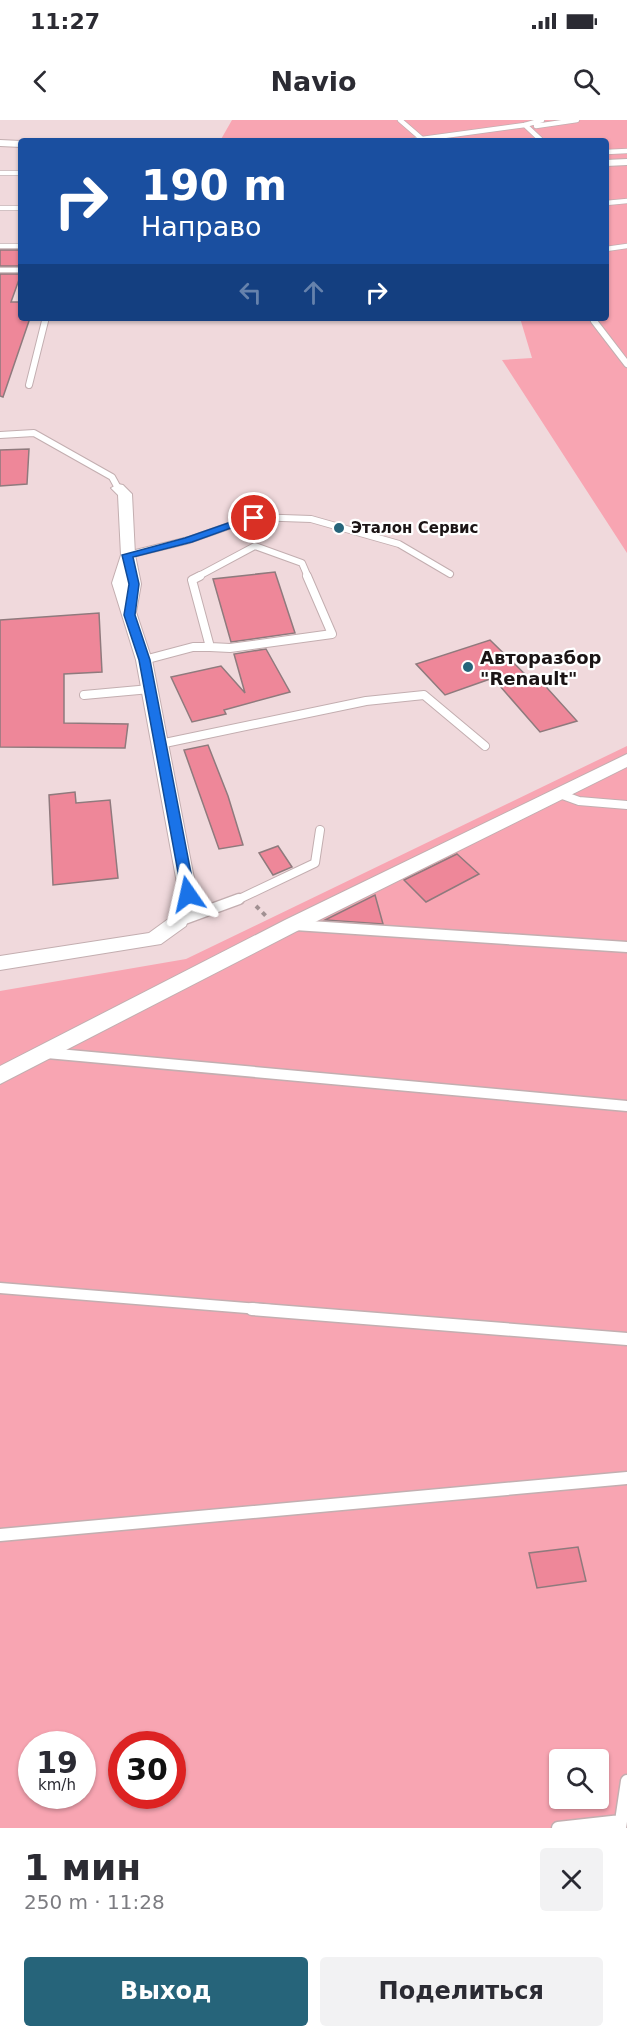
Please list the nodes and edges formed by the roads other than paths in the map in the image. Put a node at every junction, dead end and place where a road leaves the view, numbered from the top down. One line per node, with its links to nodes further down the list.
1 (400, 120): 5 (lane)
2 (542, 120): 4 (lane)
3 (577, 120): 4 (lane)
4 (525, 125): 6 (lane); 7 (lane)
5 (421, 138)
6 (429, 138)
7 (539, 138)
8 (0, 143): 9 (street)
9 (18, 144)
10 (627, 151): 11 (lane)
11 (609, 153)
12 (627, 162): 13 (street)
13 (609, 163)
14 (0, 173): 15 (lane)
15 (18, 173)
16 (627, 201): 17 (lane)
17 (609, 203)
18 (0, 208): 19 (lane)
19 (18, 208)
20 (0, 246): 21 (lane)
21 (18, 246)
22 (627, 246): 23 (lane)
23 (609, 249)
24 (0, 270): 25 (lane)
25 (18, 270)
26 (45, 321): 29 (lane)
27 (594, 321): 28 (lane)
28 (627, 364)
29 (29, 385)
30 (0, 435): 31 (lane)
31 (118, 488): 32 (street)
32 (128, 555): 33 (lane); 35 (street)
33 (450, 574)
34 (210, 649): 34 (lane); 35 (lane)
35 (144, 660): 36 (street)
36 (150, 689): 37 (lane); 38 (street)
37 (84, 695)
38 (160, 744): 39 (lane); 44 (street)
39 (485, 746)
40 (627, 760): 41 (street)
41 (557, 793): 42 (lane); 45 (street)
42 (627, 805)
43 (320, 830): 44 (lane)
44 (179, 921): 47 (street)
45 (292, 925): 46 (lane); 48 (street)
46 (627, 947)
47 (0, 963)
48 (45, 1053): 49 (street); 50 (lane)
49 (0, 1076)
50 (627, 1106)
51 (0, 1288): 52 (lane)
52 (627, 1339)
53 (627, 1478): 54 (lane)
54 (0, 1535)
55 (627, 1781): 56 (lane)
56 (620, 1825): 57 (lane)
57 (558, 1828)

